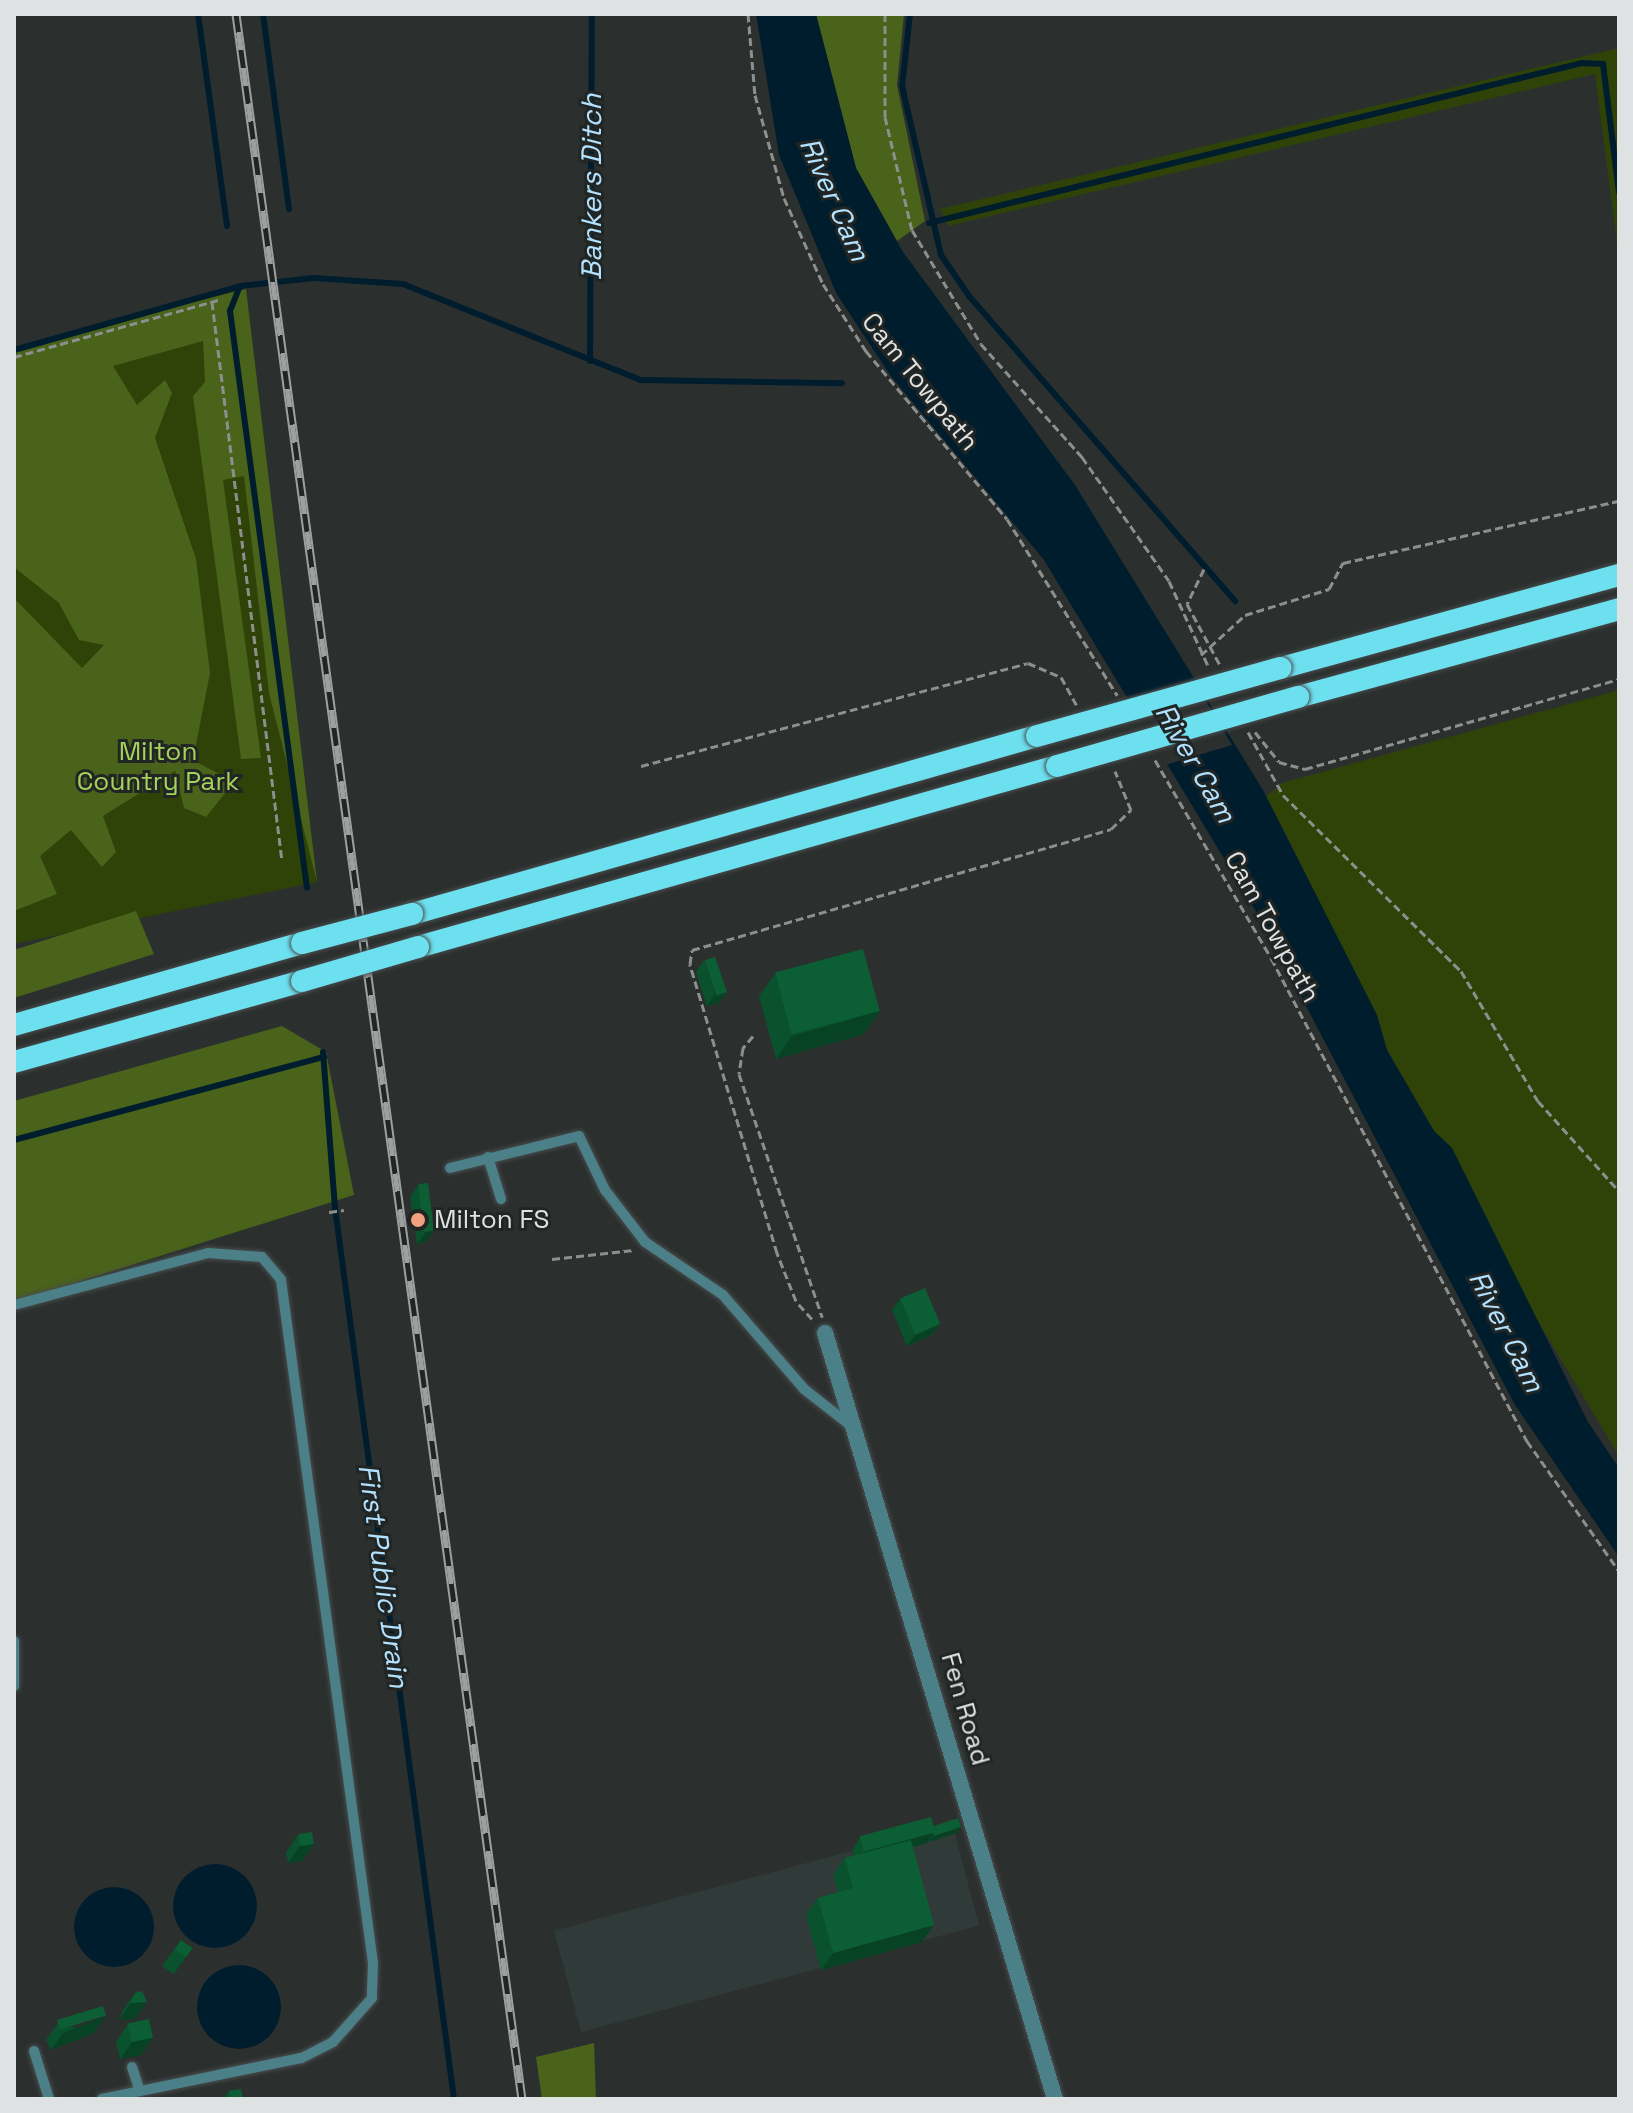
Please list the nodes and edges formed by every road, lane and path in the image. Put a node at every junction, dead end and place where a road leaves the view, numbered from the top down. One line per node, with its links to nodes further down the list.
1 (748, 14): 15 (path, Cam Towpath)
2 (885, 14): 11 (path)
3 (222, 299): 4 (path)
4 (212, 302): 5 (path); 22 (path)
5 (14, 357)
6 (1619, 501): 10 (path)
7 (1204, 569): 10 (path)
8 (1619, 575): 23 (highway, bridge)
9 (1619, 609): 25 (highway, bridge)
10 (1211, 649): 11 (path); 12 (path)
11 (1201, 655): 13 (path)
12 (1225, 676)
13 (1216, 679)
14 (1619, 679): 16 (path)
15 (1122, 703)
16 (1247, 716)
17 (1084, 718): 21 (path)
18 (1246, 729): 28 (path)
19 (1154, 755): 37 (path, Cam Towpath)
20 (1107, 758): 35 (path)
21 (641, 766)
22 (282, 861)
23 (14, 1025)
24 (753, 1036): 35 (path)
25 (14, 1062)
26 (488, 1157): 27 (lane); 29 (lane); 32 (lane)
27 (450, 1168)
28 (1619, 1191)
29 (501, 1199)
30 (344, 1210): 31 (path)
31 (329, 1212)
32 (658, 1252): 33 (path); 36 (lane)
33 (552, 1259)
34 (14, 1305): 42 (lane)
35 (825, 1333): 36 (street, Fen Road)
36 (856, 1430): 45 (street, Fen Road)
37 (1619, 1571)
38 (14, 1641): 39 (lane)
39 (14, 1686)
40 (34, 2051): 43 (lane)
41 (132, 2067): 42 (lane)
42 (140, 2091): 44 (lane)
43 (49, 2099)
44 (102, 2099)
45 (1055, 2099)

